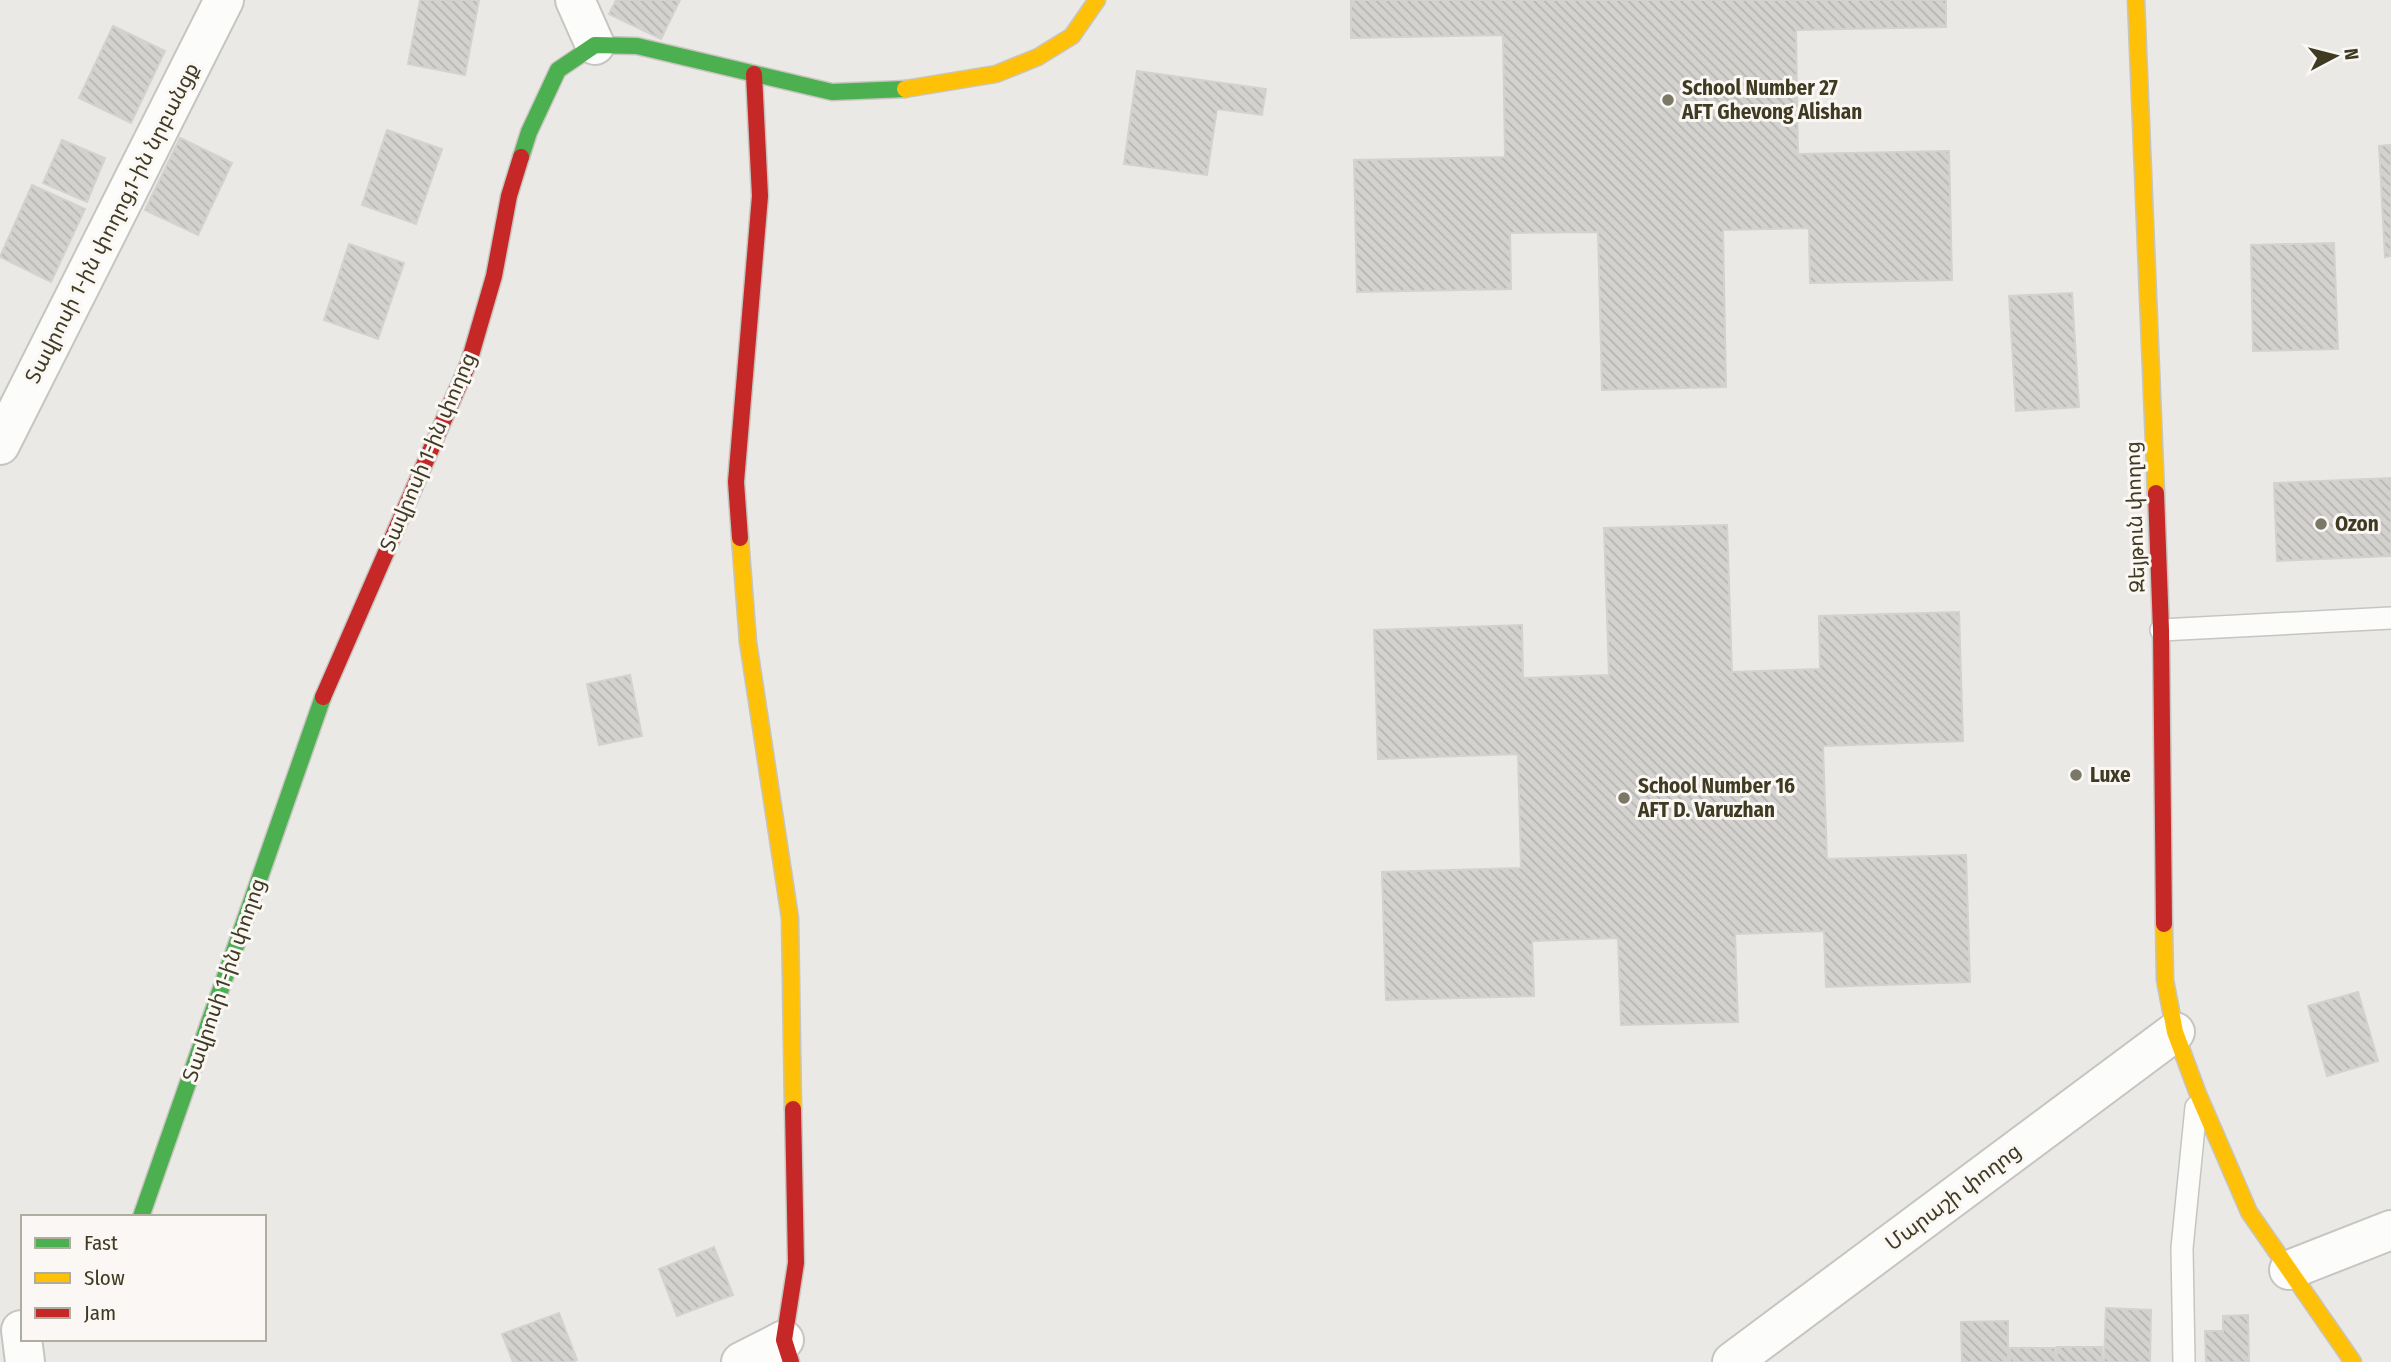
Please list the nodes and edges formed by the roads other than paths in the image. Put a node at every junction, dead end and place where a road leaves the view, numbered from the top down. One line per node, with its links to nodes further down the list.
1 (224, 0): 7 (street, Տավրոսի 1-ին փողոց,1-ին նրբանցք)
2 (575, 0): 5 (street)
3 (1097, 0): 6 (street)
4 (2136, 0): 9 (street, Զեյթուն փողոց)
5 (595, 46): 6 (street); 12 (street, Տավրոսի 1-ին փողոց)
6 (754, 74): 15 (street)
7 (0, 444)
8 (2391, 618): 9 (lane)
9 (2161, 630): 10 (street, Զեյթուն փողոց)
10 (2175, 1032): 11 (street, Զեյթուն փողոց); 17 (street, Մարաշի փողոց)
11 (2198, 1094): 14 (street, Զեյթուն փողոց); 18 (lane)
12 (142, 1215)
13 (2391, 1230): 14 (street)
14 (2289, 1270): 19 (street, Զեյթուն փողոց)
15 (788, 1351): 16 (street)
16 (741, 1362)
17 (1732, 1362)
18 (2184, 1362)
19 (2353, 1362)

